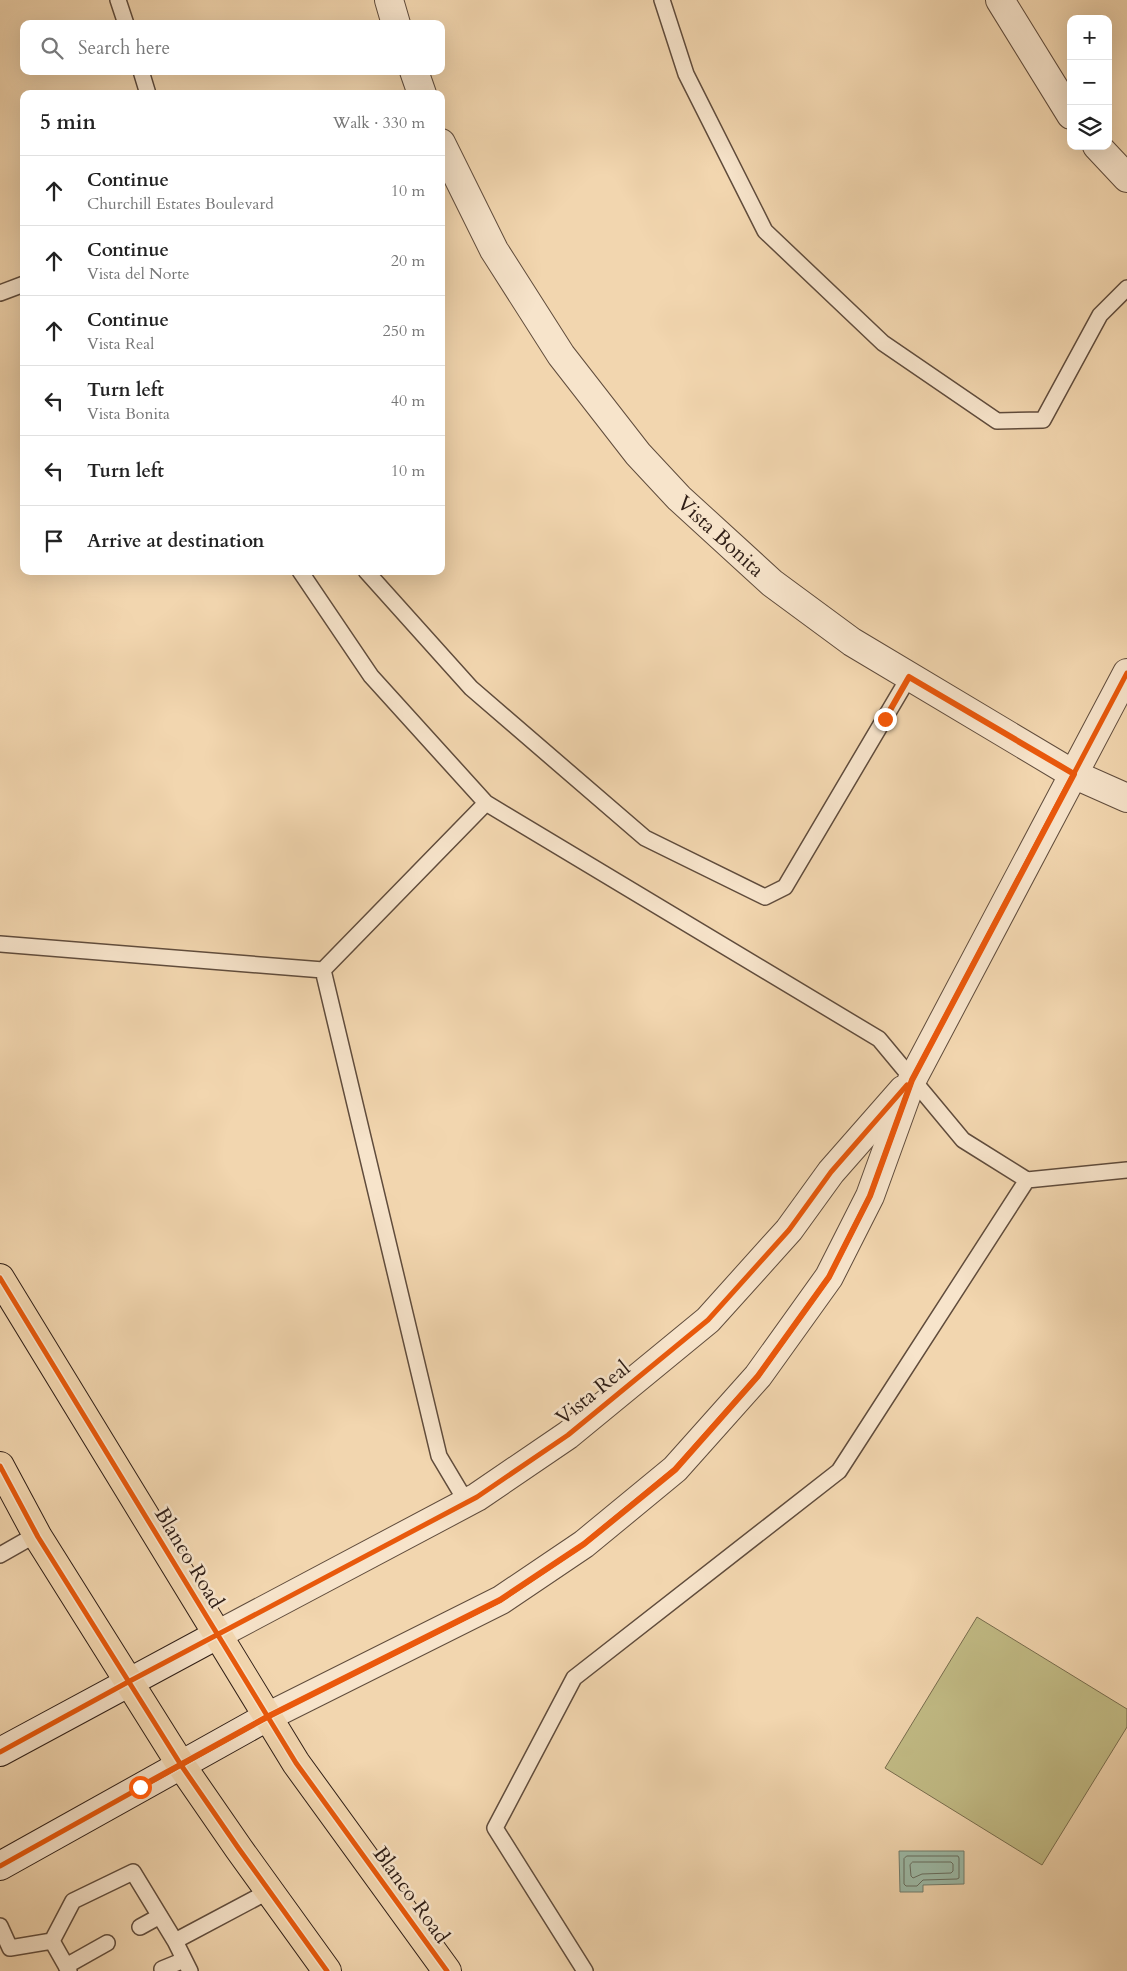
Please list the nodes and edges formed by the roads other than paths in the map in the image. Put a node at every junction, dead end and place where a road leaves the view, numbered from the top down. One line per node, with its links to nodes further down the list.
1 (118, 0): 5 (lane)
2 (389, 0): 6 (street)
3 (662, 0): 16 (lane)
4 (1000, 0): 11 (street)
5 (125, 20)
6 (395, 20)
7 (142, 75): 9 (lane)
8 (415, 75): 10 (street)
9 (147, 90)
10 (421, 90)
11 (1067, 109)
12 (1101, 150): 14 (street)
13 (445, 151): 21 (street, Vista Bonita)
14 (1127, 178)
15 (20, 286): 17 (lane)
16 (1127, 288)
17 (0, 293)
18 (303, 575): 24 (lane)
19 (370, 575): 21 (lane)
20 (1127, 673): 22 (street, Vista Real)
21 (909, 677): 22 (street, Vista Bonita)
22 (1074, 774): 23 (street, Vista Bonita); 27 (street, Vista Real)
23 (1127, 798)
24 (486, 803): 26 (lane); 27 (lane)
25 (0, 944): 26 (lane)
26 (323, 970): 32 (lane)
27 (912, 1080): 29 (lane); 32 (street, Vista Real); 37 (street, Vista Real)
28 (1127, 1170): 29 (lane)
29 (1027, 1180): 50 (lane)
30 (0, 1278): 35 (main road, Blanco Road)
31 (0, 1466): 33 (main road)
32 (467, 1503): 35 (street, Vista Real)
33 (36, 1534): 34 (lane); 36 (main road)
34 (0, 1555)
35 (216, 1635): 36 (street, Vista Real); 37 (main road, Blanco Road)
36 (128, 1682): 38 (street, Vista Real); 39 (main road)
37 (267, 1717): 39 (street, Vista Real); 54 (main road, Blanco Road)
38 (0, 1752)
39 (181, 1765): 40 (street, Vista Real); 41 (main road)
40 (0, 1866)
41 (269, 1890): 46 (lane); 53 (main road)
42 (160, 1916): 44 (lane); 45 (lane); 46 (lane)
43 (0, 1926): 48 (lane)
44 (140, 1927)
45 (52, 1941): 48 (lane); 51 (lane)
46 (174, 1941): 49 (lane)
47 (107, 1943): 51 (lane)
48 (5, 1950)
49 (187, 1965): 52 (lane)
50 (578, 1967)
51 (68, 1969)
52 (162, 1969)
53 (328, 1971)
54 (447, 1971)

